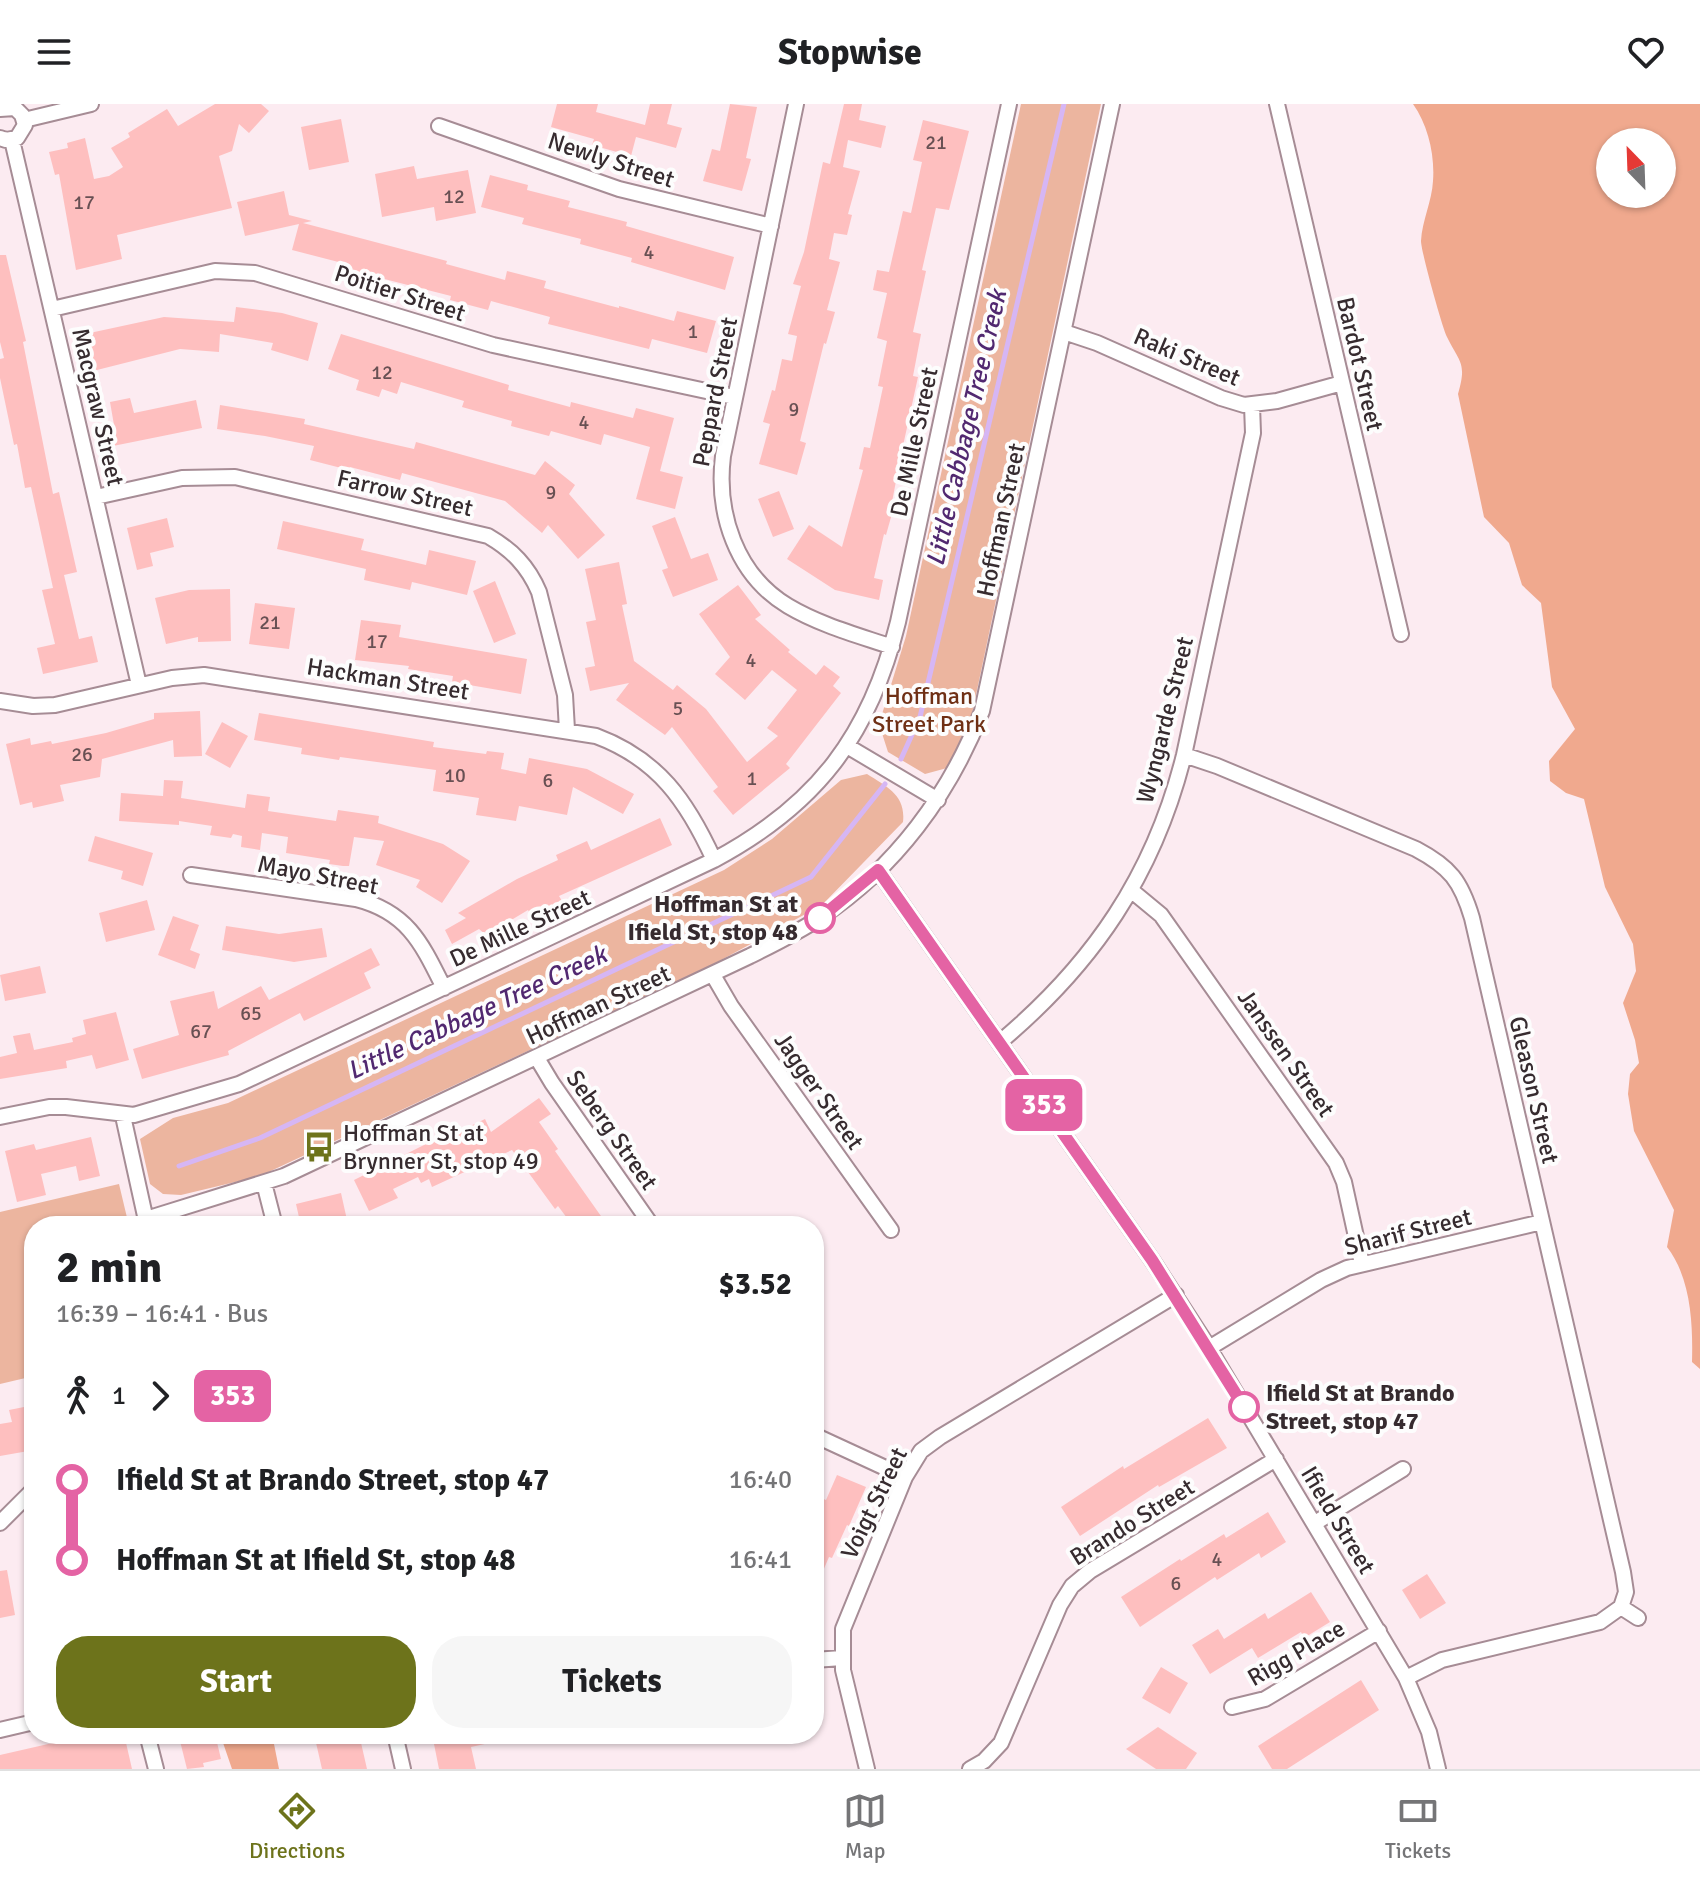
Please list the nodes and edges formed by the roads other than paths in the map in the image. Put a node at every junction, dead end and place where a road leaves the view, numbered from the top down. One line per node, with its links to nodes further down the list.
1 (91, 104): 7 (street)
2 (796, 104): 10 (street, Peppard Street)
3 (1009, 104): 18 (street, De Mille Street)
4 (1112, 104): 12 (street, Hoffman Street)
5 (1277, 104): 13 (street, Bardot Street)
6 (0, 109): 7 (street)
7 (24, 120): 9 (street)
8 (439, 126): 10 (street, Newly Street)
9 (6, 139): 11 (street, Macgraw Street)
10 (771, 226): 14 (street, Peppard Street)
11 (52, 309): 14 (street, Poitier Street); 16 (street, Macgraw Street)
12 (1064, 332): 15 (street, Raki Street); 24 (street, Hoffman Street)
13 (1342, 383): 15 (street, Raki Street); 17 (street, Bardot Street)
14 (734, 397): 18 (street, Peppard Street)
15 (1252, 405): 23 (street, Wyngarde Street)
16 (96, 497): 19 (street, Macgraw Street); 21 (street, Farrow Street)
17 (1401, 634)
18 (892, 647): 22 (street, De Mille Street)
19 (139, 685): 20 (street, Hackman Street); 21 (street, Hackman Street)
20 (0, 701)
21 (567, 730): 25 (street, Hackman Street)
22 (847, 746): 24 (street); 25 (street, De Mille Street)
23 (1184, 755): 28 (street, Wyngarde Street); 40 (street, Gleason Street)
24 (938, 800): 26 (street, Hoffman Street)
25 (714, 860): 30 (street, De Mille Street)
26 (878, 870): 29 (street, Hoffman Street); 31 (street, Ifield Street)
27 (191, 875): 30 (street, Mayo Street)
28 (1132, 891): 31 (street, Wyngarde Street); 42 (street, Janssen Street)
29 (713, 975): 32 (street, Hoffman Street); 41 (street, Jagger Street)
30 (444, 988): 33 (street, De Mille Street)
31 (1000, 1042): 43 (street, Ifield Street)
32 (537, 1058): 35 (street, Hoffman Street); 39 (street, Seberg Street)
33 (123, 1116): 34 (street, De Mille Street); 36 (street)
34 (0, 1117)
35 (264, 1183): 37 (street, Hoffman Street); 38 (street)
36 (145, 1216)
37 (164, 1216)
38 (272, 1216)
39 (645, 1216)
40 (1542, 1222): 42 (street, Sharif Street); 52 (street, Gleason Street)
41 (891, 1230)
42 (1362, 1264): 44 (street, Sharif Street)
43 (1176, 1295): 44 (street, Ifield Street); 48 (street, Voigt Street)
44 (1209, 1348): 46 (street, Ifield Street)
45 (824, 1440): 48 (street)
46 (1276, 1459): 51 (street, Ifield Street); 66 (street, Brando Street)
47 (1403, 1469): 51 (street)
48 (905, 1477): 55 (street, Voigt Street)
49 (24, 1499): 50 (street)
50 (0, 1523)
51 (1315, 1523): 54 (street, Ifield Street)
52 (1621, 1607): 53 (street); 57 (street)
53 (1638, 1618)
54 (1379, 1631): 57 (street, Ifield Street); 58 (street, Rigg Place)
55 (842, 1658): 56 (street); 65 (street, Voigt Street)
56 (824, 1659)
57 (1406, 1678): 67 (street, Ifield Street)
58 (1232, 1707)
59 (24, 1724): 60 (street)
60 (0, 1730)
61 (150, 1744): 63 (street)
62 (397, 1744): 64 (street)
63 (156, 1769)
64 (403, 1769)
65 (867, 1769)
66 (970, 1769)
67 (1438, 1769)

